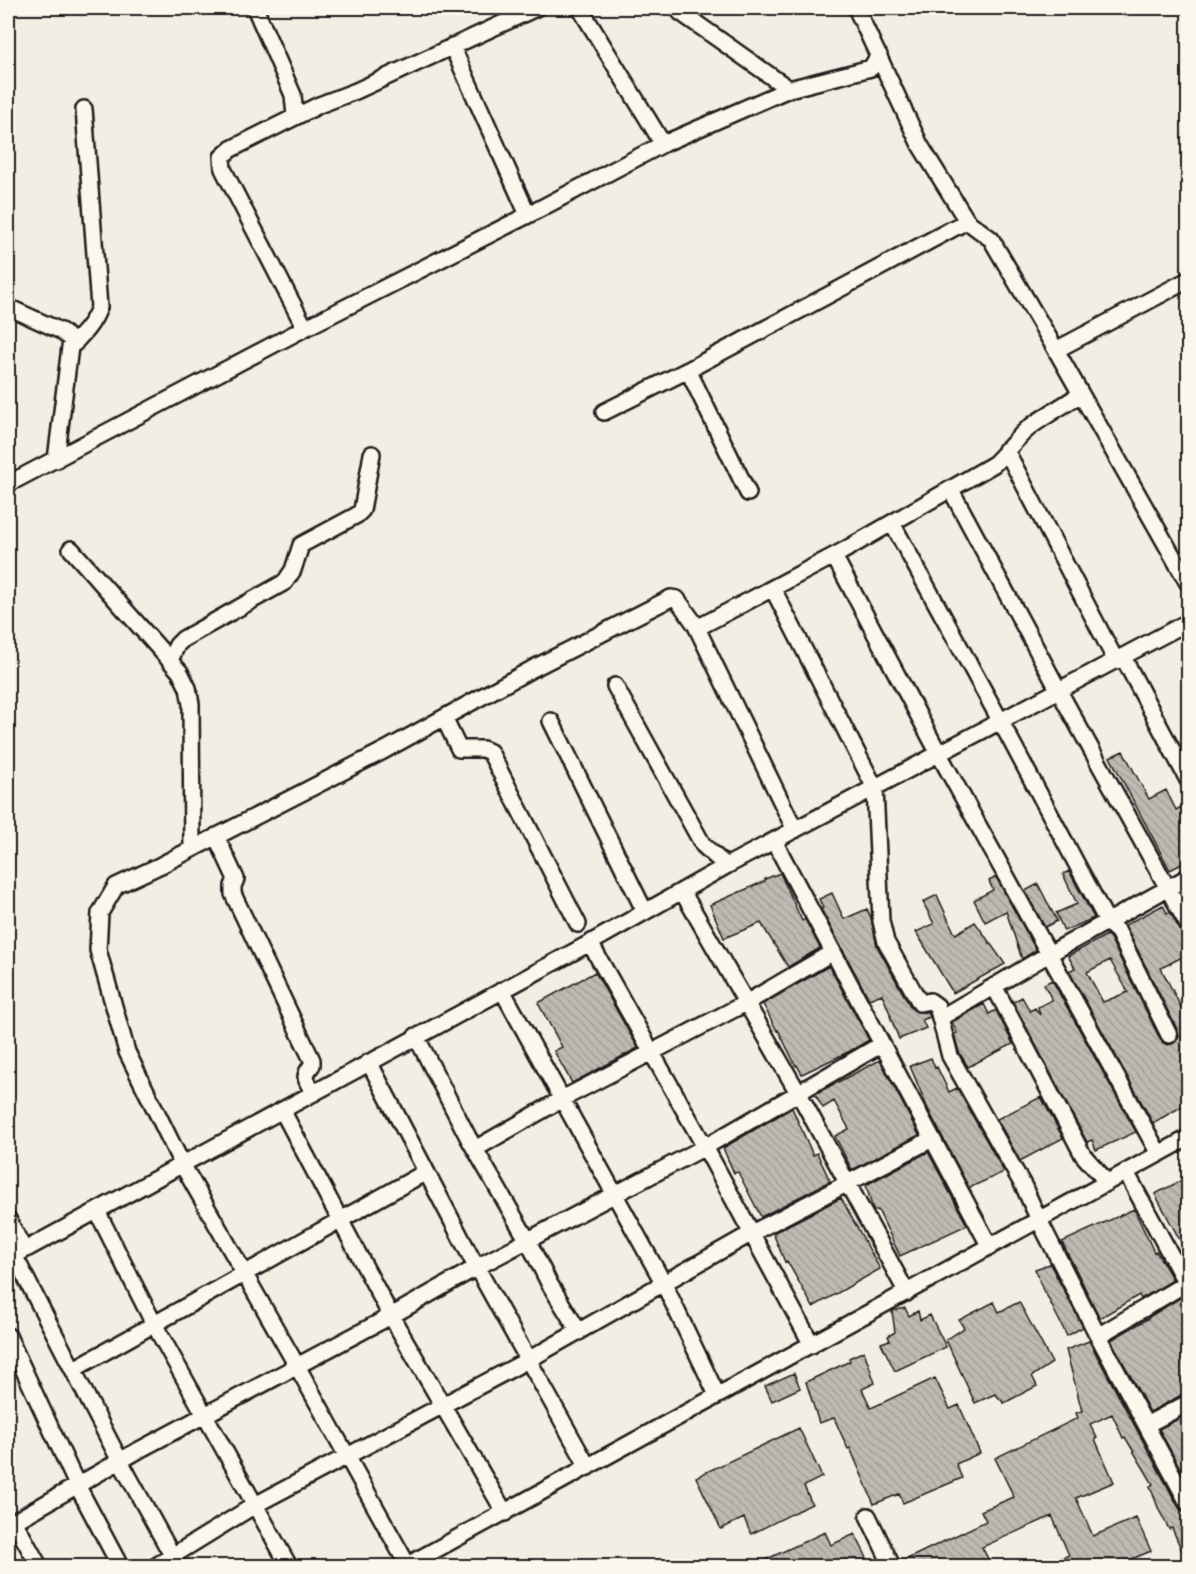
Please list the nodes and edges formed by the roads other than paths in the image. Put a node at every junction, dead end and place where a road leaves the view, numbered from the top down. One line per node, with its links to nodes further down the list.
1 (255, 8): 9 (street)
2 (536, 8): 6 (street)
3 (856, 8): 7 (street)
4 (680, 12): 8 (street)
5 (583, 13): 13 (street)
6 (452, 46): 10 (street); 14 (street)
7 (879, 55): 8 (street); 15 (street)
8 (789, 89): 13 (street)
9 (293, 95): 10 (street); 12 (street)
10 (319, 105): 12 (street)
11 (84, 109): 19 (street)
12 (296, 116): 18 (street)
13 (663, 144): 14 (street)
14 (528, 215): 18 (street)
15 (967, 221): 20 (street); 21 (street)
16 (1188, 280): 20 (street)
17 (8, 307): 19 (street)
18 (305, 328): 26 (street)
19 (75, 342): 26 (street)
20 (1056, 350): 22 (street)
21 (688, 370): 23 (street); 29 (street)
22 (1081, 394): 24 (street); 33 (street)
23 (604, 412)
24 (1006, 450): 28 (street); 37 (street)
25 (372, 454): 38 (street)
26 (56, 460): 27 (street)
27 (8, 484)
28 (951, 490): 30 (street); 40 (street)
29 (748, 493)
30 (892, 523): 32 (street); 43 (street)
31 (71, 549): 38 (street)
32 (834, 556): 34 (street); 44 (street)
33 (1188, 583)
34 (773, 589): 36 (street); 46 (street)
35 (1188, 622): 37 (street)
36 (697, 628): 41 (street); 47 (street)
37 (1120, 659): 40 (street); 45 (street)
38 (170, 660): 50 (street)
39 (615, 686): 51 (street)
40 (1059, 691): 43 (street); 53 (street)
41 (444, 718): 48 (street); 57 (street)
42 (551, 721): 55 (street)
43 (1001, 722): 44 (street); 56 (street)
44 (939, 754): 46 (street); 61 (street)
45 (1188, 780)
46 (875, 788): 47 (street); 65 (street)
47 (795, 830): 49 (street)
48 (216, 836): 50 (street); 71 (street)
49 (774, 841): 51 (street); 60 (street)
50 (192, 849): 80 (street)
51 (726, 866): 54 (street)
52 (1188, 877): 53 (street)
53 (1169, 888): 56 (street); 58 (street)
54 (682, 891): 55 (street); 64 (street)
55 (645, 912): 59 (street)
56 (1108, 923): 61 (street); 66 (street)
57 (578, 924)
58 (1188, 926)
59 (590, 943): 63 (street); 69 (street)
60 (833, 952): 64 (street); 68 (street)
61 (1049, 954): 62 (street); 79 (street)
62 (994, 986): 65 (street); 84 (street)
63 (502, 990): 67 (street); 73 (street)
64 (746, 1004): 69 (street); 72 (street)
65 (940, 1018): 89 (street)
66 (1169, 1035)
67 (416, 1036): 70 (street); 78 (street)
68 (882, 1044): 72 (street); 76 (street)
69 (651, 1052): 73 (street); 77 (street)
70 (369, 1062): 71 (street); 81 (street)
71 (314, 1093): 74 (street)
72 (798, 1093): 77 (street); 83 (street)
73 (562, 1099): 78 (street); 85 (street)
74 (282, 1110): 80 (street); 88 (street)
75 (1188, 1138): 79 (street)
76 (932, 1140): 83 (street); 92 (street)
77 (705, 1147): 85 (street); 90 (street)
78 (475, 1149): 91 (street)
79 (1159, 1154): 82 (street)
80 (182, 1164): 86 (street); 95 (street)
81 (426, 1172): 88 (street); 94 (street)
82 (1126, 1172): 84 (street); 97 (street)
83 (848, 1183): 90 (street); 98 (street)
84 (1106, 1183): 89 (street)
85 (615, 1195): 91 (street); 96 (street)
86 (97, 1211): 93 (street); 100 (street)
87 (8, 1219): 93 (street)
88 (340, 1220): 95 (street); 99 (street)
89 (1039, 1220): 92 (street); 103 (street)
90 (752, 1233): 96 (street); 104 (street)
91 (528, 1241): 94 (street); 101 (street)
92 (990, 1247): 98 (street)
93 (15, 1255): 107 (street)
94 (477, 1267): 99 (street); 105 (street)
95 (245, 1274): 100 (street); 106 (street)
96 (664, 1284): 101 (street); 108 (street)
97 (1188, 1284): 103 (street)
98 (907, 1293): 104 (street)
99 (391, 1316): 106 (street); 110 (street)
100 (154, 1324): 107 (street); 111 (street)
101 (579, 1332): 105 (street)
102 (8, 1336): 116 (street)
103 (1098, 1336): 112 (street)
104 (812, 1345): 108 (street)
105 (528, 1360): 110 (street); 115 (street)
106 (297, 1366): 111 (street); 113 (street)
107 (74, 1369): 114 (street)
108 (717, 1395): 115 (street)
109 (1188, 1403): 112 (street)
110 (443, 1405): 113 (street); 119 (street)
111 (204, 1415): 114 (street); 118 (street)
112 (1146, 1425): 117 (street)
113 (347, 1455): 118 (street); 127 (street)
114 (120, 1461): 116 (street); 122 (street)
115 (588, 1467): 119 (street)
116 (77, 1485): 121 (street); 124 (street)
117 (1188, 1503)
118 (255, 1505): 122 (street); 126 (street)
119 (505, 1513): 127 (street)
120 (868, 1516): 128 (street)
121 (11, 1523): 123 (street)
122 (175, 1562): 125 (street)
123 (39, 1566)
124 (120, 1566)
125 (156, 1566)
126 (289, 1566)
127 (407, 1566)
128 (892, 1566)

